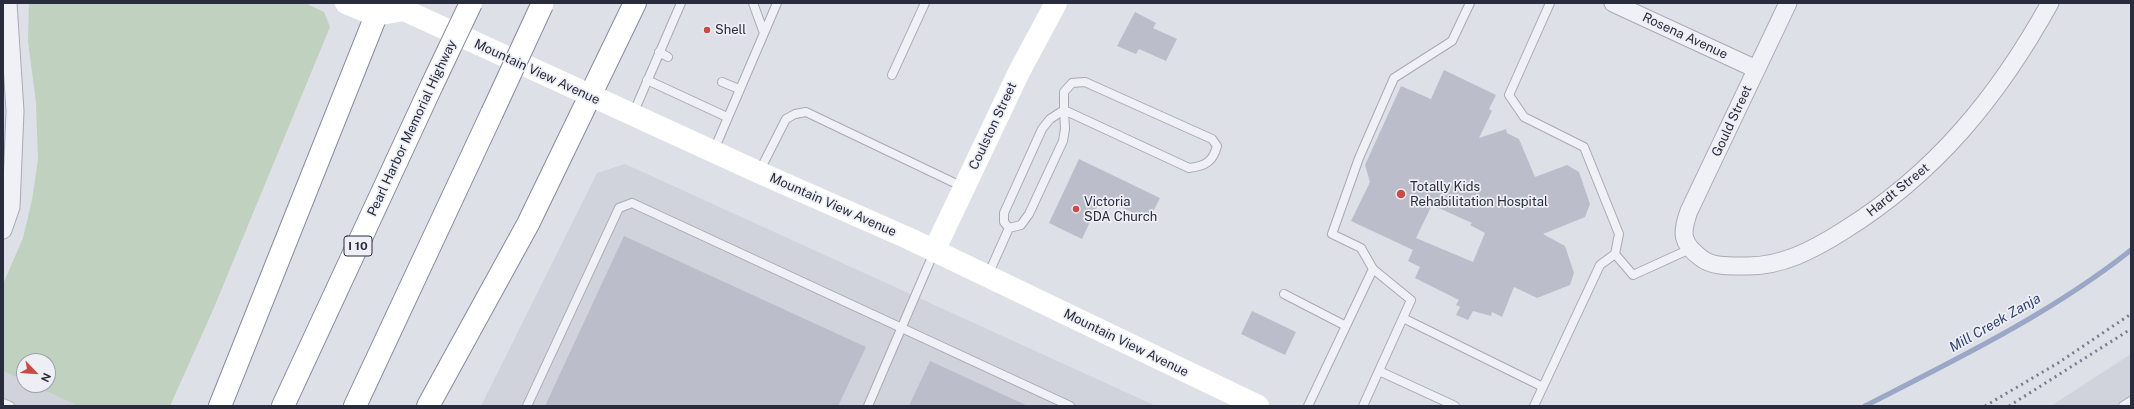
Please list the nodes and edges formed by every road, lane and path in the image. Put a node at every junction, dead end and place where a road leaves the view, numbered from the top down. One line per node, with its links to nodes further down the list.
1 (8, 3): 34 (street)
2 (346, 3): 17 (main road)
3 (471, 3): 50 (main road, Pearl Harbor Memorial Highway / I 10, bridge)
4 (636, 3): 26 (main road)
5 (681, 3): 19 (lane)
6 (753, 3): 18 (lane)
7 (777, 3): 18 (lane)
8 (925, 3): 22 (lane)
9 (1056, 3): 32 (main road, Coulston Street)
10 (1470, 3): 38 (lane)
11 (1550, 3): 37 (lane)
12 (1613, 3): 21 (street, Rosena Avenue)
13 (1788, 3): 21 (street, Gould Street)
14 (2050, 3): 35 (street, Hardt Street)
15 (542, 4): 51 (main road, bridge)
16 (402, 7): 17 (main road, Mountain View Avenue); 26 (main road, Mountain View Avenue)
17 (378, 9): 49 (main road)
18 (764, 33): 25 (lane)
19 (659, 52): 20 (lane); 23 (lane)
20 (668, 56)
21 (1756, 69): 35 (street, Gould Street)
22 (892, 75)
23 (647, 80): 28 (lane); 29 (lane)
24 (722, 82): 25 (lane)
25 (739, 89): 29 (lane)
26 (591, 96): 28 (main road, Mountain View Avenue); 52 (main road)
27 (1064, 110): 27 (lane); 33 (lane); 33 (lane)
28 (632, 115): 30 (main road, Mountain View Avenue)
29 (727, 117): 30 (lane)
30 (714, 151): 31 (main road, Mountain View Avenue)
31 (758, 172): 32 (lane); 36 (main road, Mountain View Avenue)
32 (964, 187): 36 (main road, Coulston Street)
33 (1009, 228): 39 (lane)
34 (3, 230)
35 (1687, 245): 37 (lane)
36 (934, 251): 39 (main road, Mountain View Avenue); 43 (lane)
37 (1615, 254): 45 (lane)
38 (1374, 269): 41 (lane); 42 (lane)
39 (987, 276): 56 (main road, Mountain View Avenue)
40 (1284, 294): 42 (lane)
41 (1403, 318): 44 (lane); 45 (lane)
42 (1346, 326): 57 (lane)
43 (902, 328): 53 (lane); 54 (lane); 55 (lane)
44 (1379, 371): 58 (lane); 59 (lane)
45 (1543, 386): 60 (lane)
46 (2131, 401): 61 (lane)
47 (3, 403): 48 (lane)
48 (10, 406)
49 (220, 406)
50 (283, 406)
51 (355, 406)
52 (428, 406)
53 (527, 406)
54 (868, 406)
55 (1070, 406)
56 (1258, 406)
57 (1308, 406)
58 (1363, 406)
59 (1455, 406)
60 (1534, 406)
61 (2123, 406)

